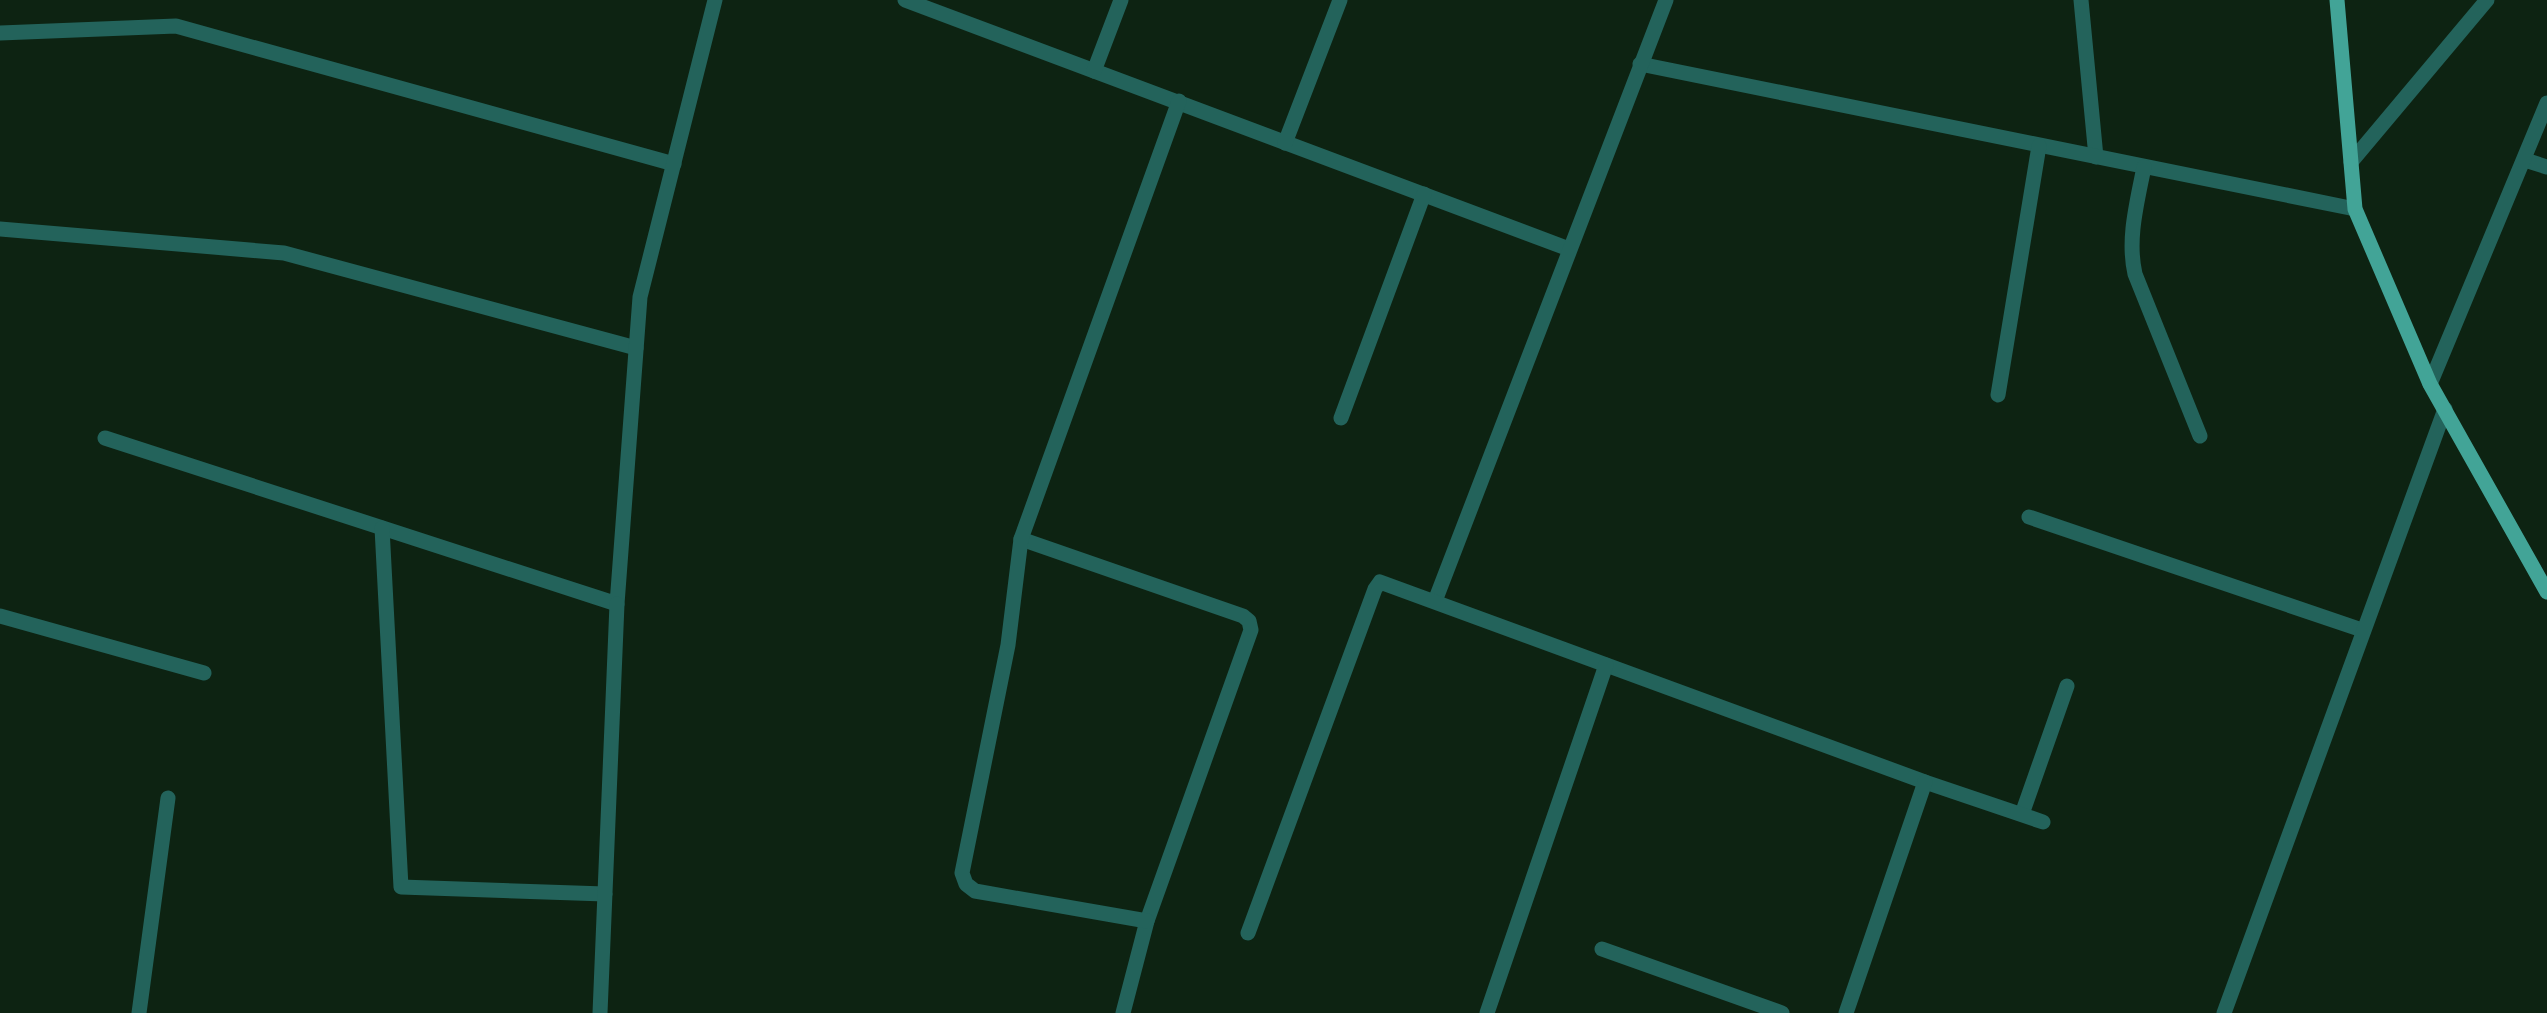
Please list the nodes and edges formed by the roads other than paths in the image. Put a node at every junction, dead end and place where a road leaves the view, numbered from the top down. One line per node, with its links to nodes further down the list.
1 (715, 0): 19 (street)
2 (905, 0): 11 (street)
3 (1121, 0): 11 (street)
4 (1340, 0): 14 (street)
5 (1666, 0): 10 (street)
6 (2081, 0): 16 (street)
7 (2337, 0): 18 (main road)
8 (2487, 0): 18 (street)
9 (0, 33): 19 (street)
10 (1640, 64): 15 (street); 25 (street)
11 (1094, 71): 12 (street)
12 (1179, 102): 14 (street); 35 (street)
13 (2547, 104): 17 (street)
14 (1285, 143): 22 (street)
15 (2039, 146): 16 (street); 28 (street)
16 (2096, 157): 20 (street)
17 (2525, 160): 21 (street); 27 (street)
18 (2351, 162): 23 (main road)
19 (674, 164): 26 (street)
20 (2144, 167): 23 (street); 31 (street)
21 (2547, 167)
22 (1424, 194): 25 (street); 30 (street)
23 (2355, 209): 27 (main road)
24 (0, 229): 26 (street)
25 (1569, 249): 37 (street)
26 (636, 348): 38 (street)
27 (2430, 384): 29 (main road)
28 (1998, 395)
29 (2445, 409): 36 (main road); 40 (street)
30 (1341, 418)
31 (2200, 436)
32 (105, 438): 34 (street)
33 (2029, 517): 40 (street)
34 (382, 528): 38 (street); 48 (street)
35 (1022, 539): 49 (street); 49 (street)
36 (2547, 592)
37 (1435, 601): 41 (street); 50 (street)
38 (617, 604): 48 (street)
39 (0, 616): 42 (street)
40 (2362, 630): 58 (street)
41 (1606, 665): 44 (street); 55 (street)
42 (204, 673)
43 (2067, 686): 46 (street)
44 (1926, 782): 46 (street); 57 (street)
45 (168, 798): 52 (street)
46 (2022, 814): 47 (street)
47 (2043, 822)
48 (605, 894): 53 (street)
49 (1147, 921): 54 (street)
50 (1248, 933)
51 (1602, 950): 56 (street)
52 (139, 1013)
53 (600, 1013)
54 (1123, 1013)
55 (1487, 1013)
56 (1782, 1013)
57 (1846, 1013)
58 (2224, 1013)

